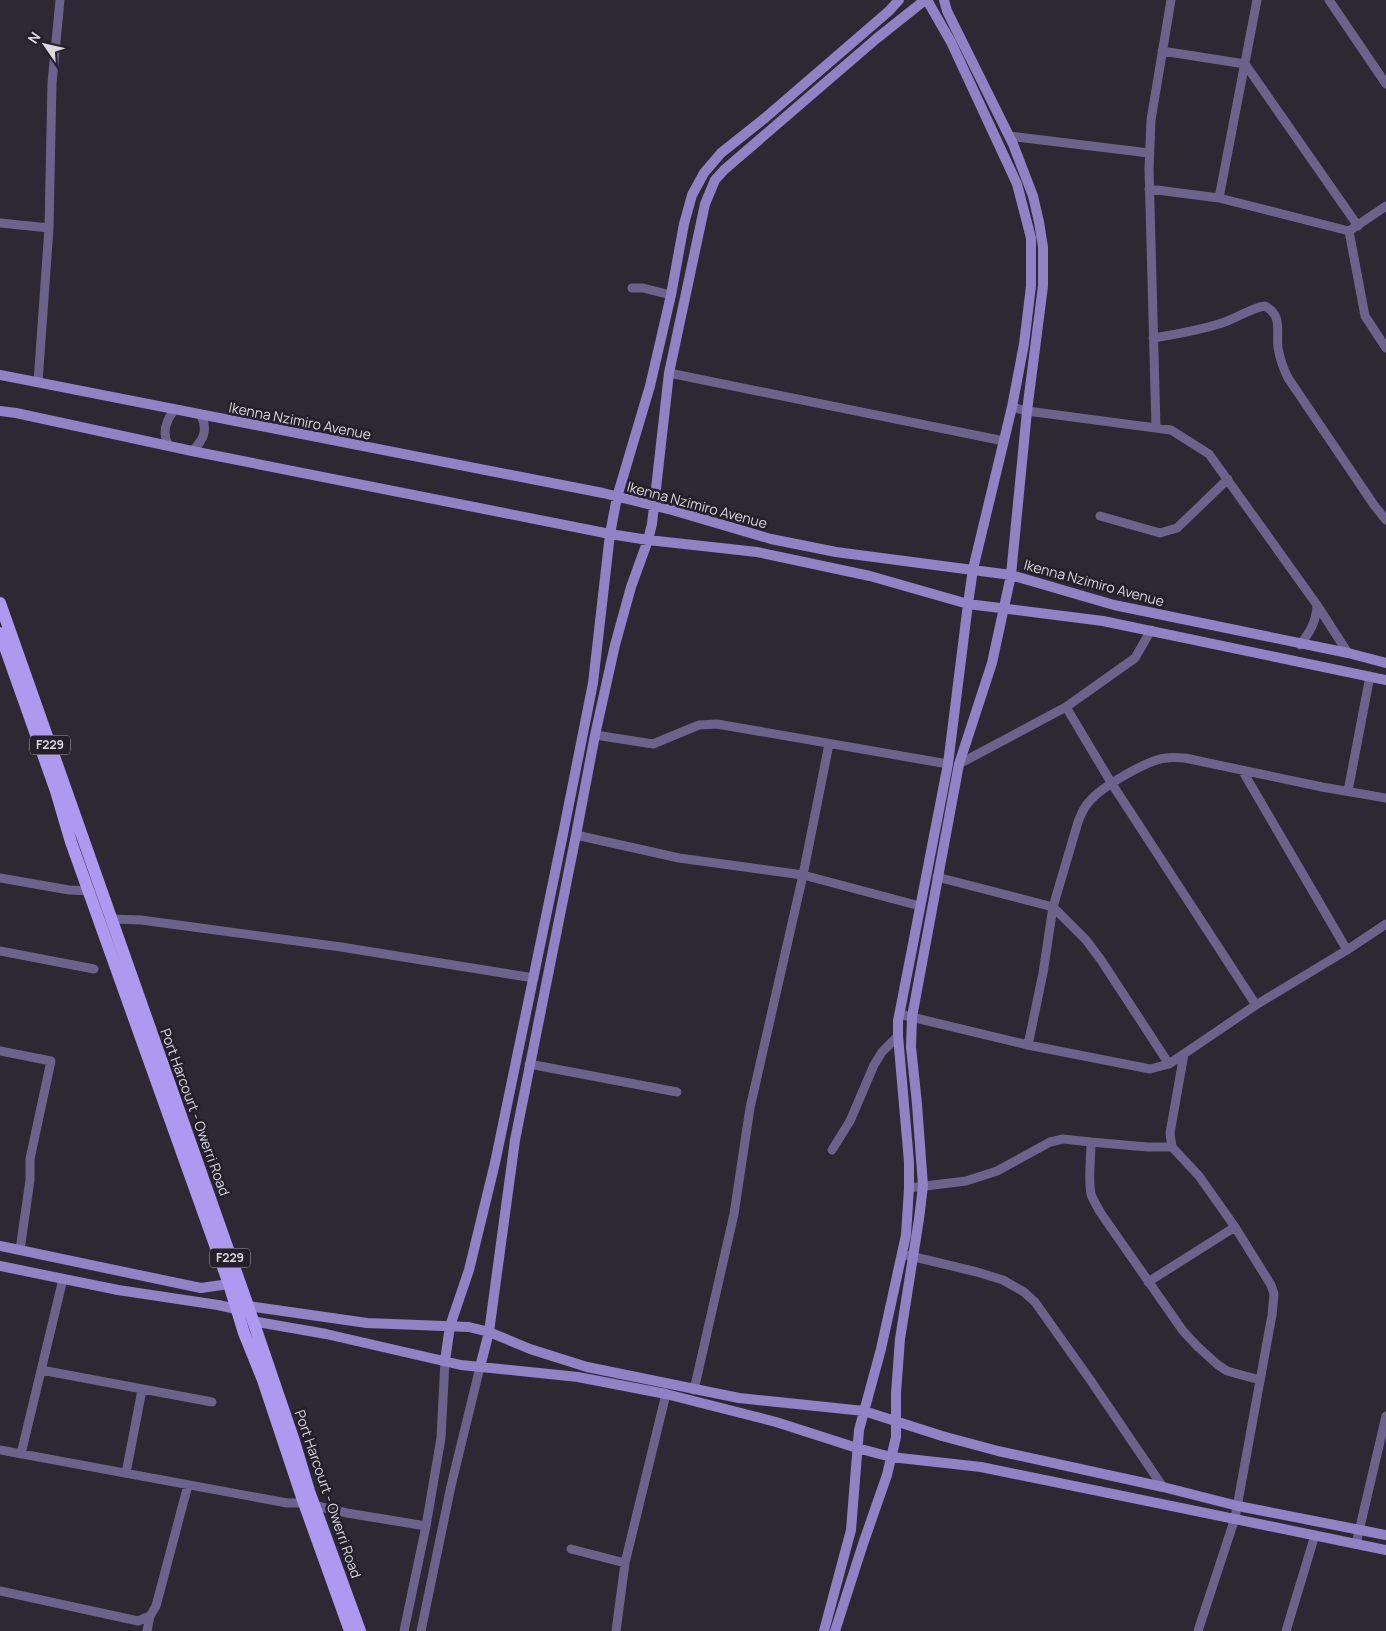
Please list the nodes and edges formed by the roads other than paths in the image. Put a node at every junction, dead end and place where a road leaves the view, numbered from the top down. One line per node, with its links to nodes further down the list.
1 (60, 0): 20 (street)
2 (899, 0): 13 (street)
3 (926, 0): 15 (street); 29 (street)
4 (944, 0): 11 (street)
5 (1171, 0): 8 (street)
6 (1257, 0): 9 (street)
7 (1330, 0): 10 (street)
8 (1162, 51): 9 (street); 12 (street)
9 (1245, 64): 16 (street); 19 (street)
10 (1386, 84)
11 (1009, 136): 12 (street); 32 (street)
12 (1149, 153): 14 (street)
13 (698, 184): 15 (street); 23 (street)
14 (1149, 189): 16 (street); 24 (street)
15 (709, 191): 26 (street)
16 (1219, 198): 21 (street)
17 (1386, 206): 19 (street)
18 (0, 223): 20 (street)
19 (1358, 226): 21 (street)
20 (49, 228): 28 (street)
21 (1349, 232): 25 (street)
22 (632, 288): 23 (street)
23 (671, 295): 39 (street)
24 (1153, 338): 34 (street); 42 (street)
25 (1386, 348)
26 (669, 373): 35 (street); 40 (street)
27 (0, 374): 28 (street, Ikenna Nzimiro Avenue)
28 (38, 382): 30 (street, Ikenna Nzimiro Avenue)
29 (1012, 407): 32 (street); 35 (street)
30 (174, 410): 33 (street, Ikenna Nzimiro Avenue); 36 (street)
31 (0, 411): 36 (street)
32 (1027, 411): 34 (street); 46 (street)
33 (201, 415): 37 (street); 39 (street, Ikenna Nzimiro Avenue)
34 (1156, 428): 38 (street)
35 (1004, 441): 45 (street)
36 (169, 446): 37 (street)
37 (192, 451): 43 (street)
38 (1228, 480): 41 (street); 49 (street)
39 (617, 497): 40 (street, Ikenna Nzimiro Avenue); 43 (street)
40 (655, 505): 44 (street); 45 (street, Ikenna Nzimiro Avenue)
41 (1100, 516)
42 (1386, 520)
43 (610, 534): 44 (street); 79 (street)
44 (648, 540): 48 (street); 59 (street)
45 (974, 569): 46 (street, Ikenna Nzimiro Avenue); 48 (street)
46 (1011, 575): 50 (street); 53 (street, Ikenna Nzimiro Avenue)
47 (0, 604): 74 (main road, Port Harcourt - Owerri Road / F229)
48 (968, 604): 50 (street); 61 (street)
49 (1317, 605): 53 (street); 54 (street)
50 (1004, 610): 51 (street); 62 (street)
51 (1151, 630): 56 (street); 58 (street)
52 (0, 633): 71 (main road, Port Harcourt - Owerri Road / F229)
53 (1300, 645): 54 (street, Ikenna Nzimiro Avenue)
54 (1348, 653): 55 (street, Ikenna Nzimiro Avenue)
55 (1386, 662)
56 (1370, 676): 57 (street); 65 (street)
57 (1386, 680)
58 (1066, 707): 62 (street); 64 (street)
59 (595, 735): 60 (street); 67 (street)
60 (829, 744): 61 (street); 68 (street)
61 (948, 764): 72 (street)
62 (959, 764): 69 (street)
63 (1242, 770): 64 (street); 65 (street); 76 (street)
64 (1112, 784): 73 (street); 80 (street)
65 (1348, 791): 66 (street)
66 (1386, 798)
67 (576, 835): 68 (street); 87 (street)
68 (804, 875): 72 (street); 113 (street)
69 (937, 877): 73 (street); 82 (street)
70 (0, 878): 71 (street)
71 (90, 891): 103 (main road, Port Harcourt - Owerri Road / F229)
72 (920, 906): 81 (street)
73 (1053, 907): 84 (street); 88 (street)
74 (110, 919): 79 (street); 104 (main road, Port Harcourt - Owerri Road / F229)
75 (1386, 924): 76 (street)
76 (1347, 950): 80 (street)
77 (0, 951): 78 (street)
78 (94, 969)
79 (534, 978): 106 (street)
80 (1256, 1005): 86 (street)
81 (900, 1014): 82 (street); 83 (street)
82 (912, 1017): 84 (street); 93 (street)
83 (898, 1036): 92 (street); 94 (street)
84 (1028, 1045): 88 (street)
85 (0, 1051): 97 (street)
86 (1184, 1054): 88 (street); 91 (street)
87 (529, 1064): 89 (street); 107 (street)
88 (1169, 1064)
89 (677, 1092)
90 (1091, 1142): 91 (street); 93 (street); 102 (street)
91 (1172, 1147): 95 (street)
92 (832, 1150)
93 (923, 1186): 94 (street); 99 (street)
94 (909, 1188): 98 (street)
95 (1235, 1227): 102 (street); 111 (street)
96 (0, 1246): 97 (street)
97 (20, 1250): 103 (street)
98 (902, 1254): 99 (street); 116 (street)
99 (913, 1256): 118 (street); 126 (street)
100 (0, 1266): 101 (street)
101 (63, 1279): 104 (street); 110 (street)
102 (1148, 1282): 111 (street)
103 (229, 1284): 104 (main road, Port Harcourt - Owerri Road / F229)
104 (242, 1308): 105 (main road, Port Harcourt - Owerri Road / F229); 106 (street); 127 (main road, Port Harcourt - Owerri Road / F229)
105 (252, 1321): 108 (street); 127 (main road, Port Harcourt - Owerri Road / F229)
106 (450, 1326): 107 (street); 108 (street)
107 (489, 1332): 109 (street); 113 (street)
108 (445, 1361): 109 (street); 130 (street)
109 (480, 1367): 114 (street); 144 (street)
110 (41, 1370): 112 (street); 122 (street)
111 (1260, 1380): 128 (street)
112 (142, 1390): 115 (street); 124 (street)
113 (694, 1390): 116 (street)
114 (666, 1394): 120 (street); 137 (street)
115 (212, 1402)
116 (864, 1411): 118 (street); 120 (street)
117 (1386, 1416): 119 (street)
118 (895, 1420): 123 (street); 126 (street)
119 (1383, 1442): 131 (street)
120 (858, 1448): 123 (street); 146 (street)
121 (0, 1450): 122 (street)
122 (21, 1454): 124 (street)
123 (891, 1457): 129 (street); 147 (street)
124 (126, 1473): 125 (street)
125 (188, 1484): 127 (street); 139 (street)
126 (1163, 1487): 128 (street)
127 (309, 1505): 130 (street); 141 (main road, Port Harcourt - Owerri Road / F229); 142 (main road, Port Harcourt - Owerri Road / F229)
128 (1238, 1506): 129 (street); 131 (street)
129 (1235, 1518): 132 (street); 148 (street)
130 (426, 1526): 143 (street)
131 (1360, 1530): 133 (street); 134 (street)
132 (1315, 1535): 134 (street); 149 (street)
133 (1386, 1535)
134 (1356, 1544): 136 (street)
135 (571, 1549): 137 (street)
136 (1386, 1550)
137 (625, 1563): 145 (street)
138 (0, 1591): 139 (street)
139 (150, 1616): 140 (street)
140 (147, 1631)
141 (350, 1631)
142 (360, 1631)
143 (404, 1631)
144 (421, 1631)
145 (616, 1631)
146 (824, 1631)
147 (836, 1631)
148 (1198, 1631)
149 (1286, 1631)

